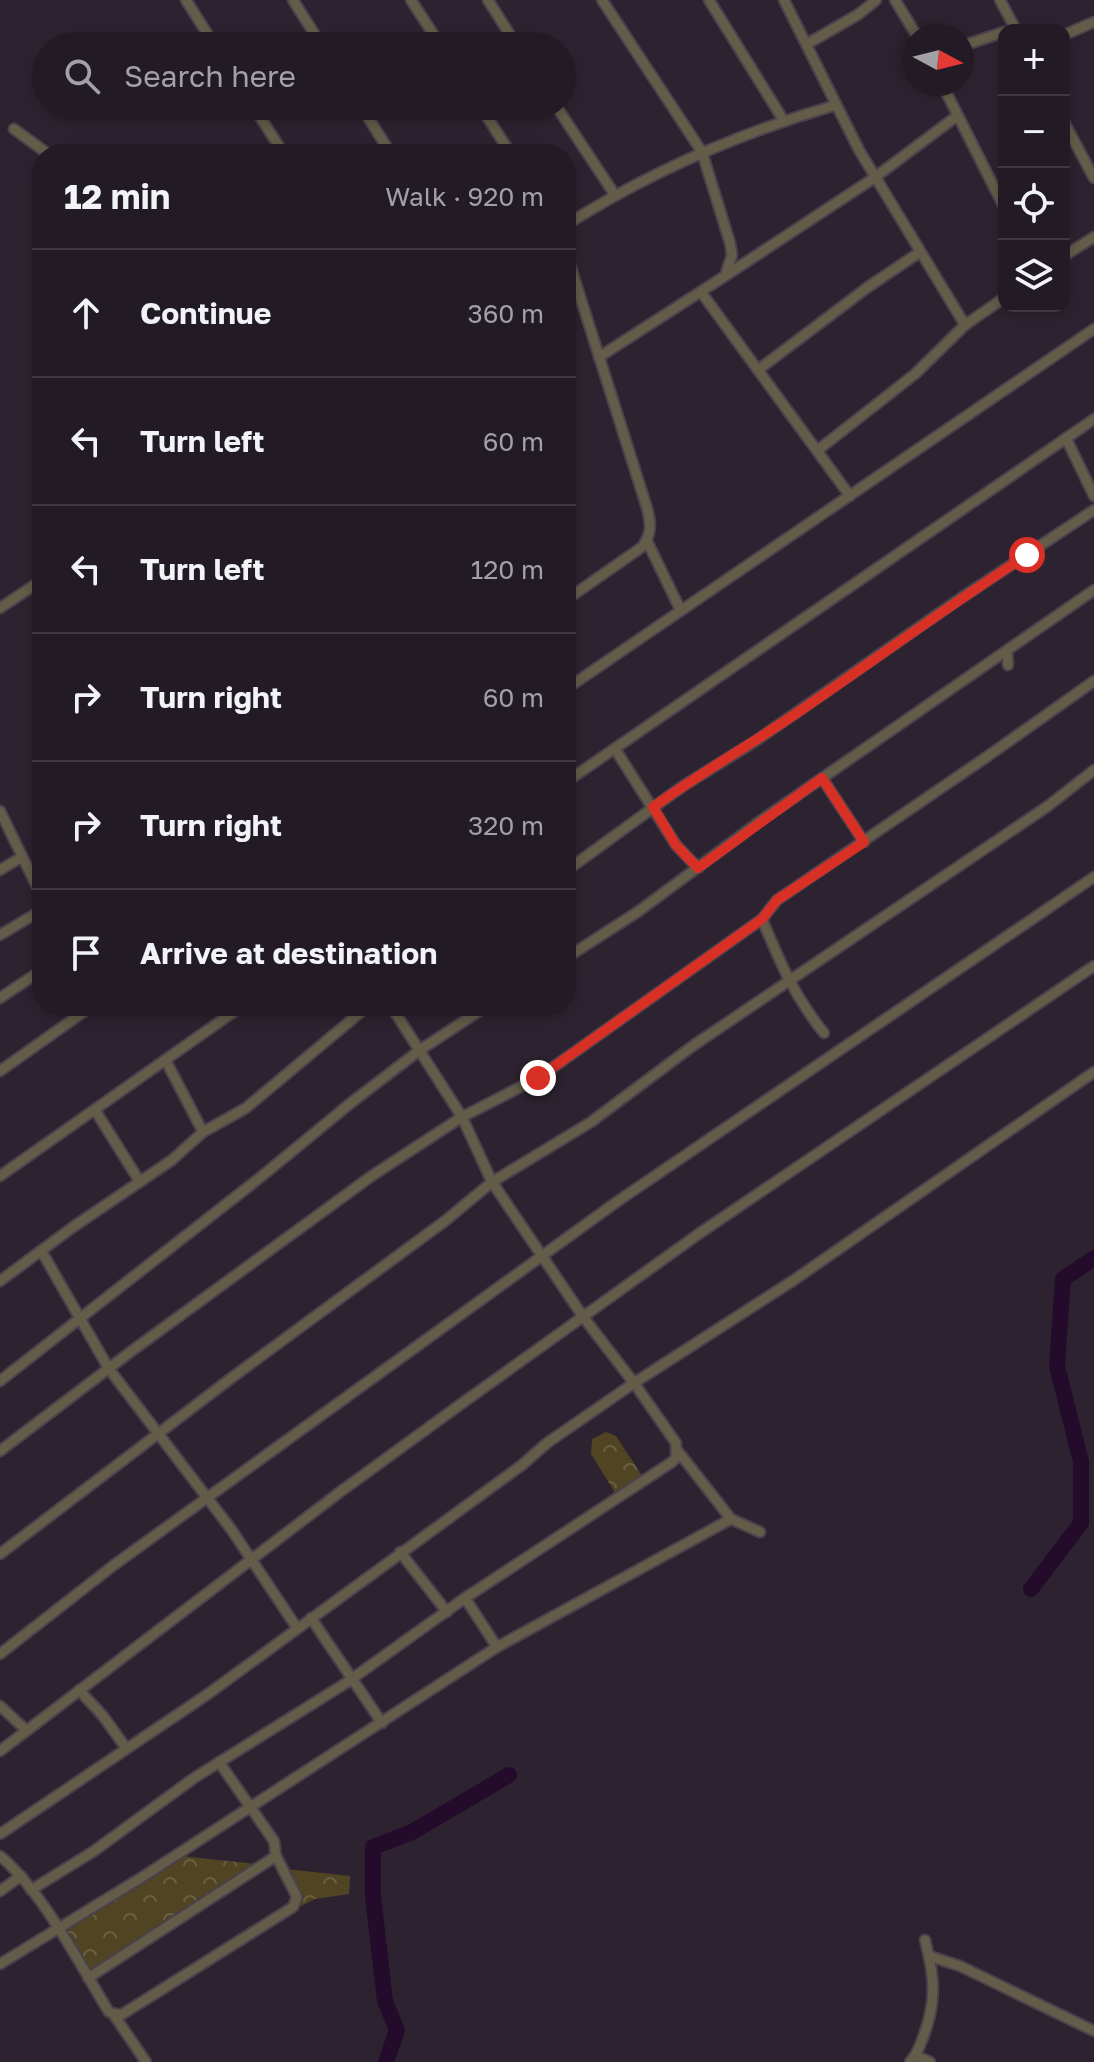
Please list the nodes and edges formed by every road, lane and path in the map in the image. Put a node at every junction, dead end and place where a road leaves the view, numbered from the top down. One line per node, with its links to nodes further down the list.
1 (186, 0): 14 (street)
2 (293, 0): 15 (street)
3 (411, 0): 16 (street)
4 (488, 0): 17 (street)
5 (602, 0): 36 (street)
6 (709, 0): 29 (street)
7 (784, 0): 21 (street)
8 (876, 0): 21 (street)
9 (895, 0): 12 (street)
10 (1000, 0): 13 (street)
11 (1094, 22): 18 (street)
12 (910, 24)
13 (1012, 24)
14 (206, 32)
15 (313, 32)
16 (432, 32)
17 (508, 32)
18 (1070, 32)
19 (998, 34): 20 (street)
20 (974, 41)
21 (807, 44): 23 (street)
22 (948, 96): 24 (street)
23 (836, 105): 29 (street); 37 (street)
24 (957, 116): 37 (street); 40 (street)
25 (262, 120): 33 (street)
26 (373, 120): 34 (street)
27 (489, 120): 35 (street)
28 (565, 120): 39 (street)
29 (784, 121): 36 (street)
30 (14, 129): 32 (street)
31 (1070, 133): 38 (street)
32 (34, 144)
33 (278, 144)
34 (386, 144)
35 (505, 144)
36 (702, 152): 39 (street); 45 (street)
37 (874, 178): 43 (street); 45 (street)
38 (1094, 178)
39 (615, 195): 41 (street)
40 (998, 195)
41 (576, 219)
42 (1094, 237): 44 (street)
43 (920, 252): 49 (street); 52 (street)
44 (1070, 252)
45 (725, 276): 47 (street)
46 (576, 284): 51 (street)
47 (701, 292): 51 (street); 52 (street)
48 (998, 302): 49 (street)
49 (965, 325): 55 (street)
50 (1094, 329): 56 (street)
51 (599, 357): 59 (street)
52 (758, 370): 55 (street)
53 (1094, 419): 54 (street)
54 (1066, 438): 57 (street); 69 (street)
55 (818, 450): 56 (street)
56 (850, 496): 64 (street)
57 (1094, 496)
58 (1094, 510): 73 (street)
59 (647, 541): 62 (street); 64 (street)
60 (32, 587): 63 (street)
61 (1094, 590): 65 (street)
62 (576, 593)
63 (0, 608)
64 (680, 609): 68 (street)
65 (1007, 651): 66 (street); 72 (street)
66 (1008, 665)
67 (1094, 681): 75 (street)
68 (576, 682)
69 (615, 749): 71 (street); 73 (street)
70 (1094, 770): 88 (street)
71 (576, 775)
72 (822, 778): 75 (street); 78 (street)
73 (653, 807): 77 (street); 78 (street)
74 (0, 811): 76 (street)
75 (864, 842): 83 (street)
76 (22, 857): 79 (street); 80 (street)
77 (576, 864)
78 (698, 868): 85 (street)
79 (0, 870)
80 (32, 877)
81 (1094, 877): 107 (street)
82 (32, 916): 84 (street)
83 (762, 919): 88 (street); 101 (street)
84 (0, 935)
85 (576, 952)
86 (1094, 966): 109 (street)
87 (32, 977): 89 (street)
88 (789, 983): 95 (street); 105 (street)
89 (0, 998)
90 (78, 1016): 98 (street)
91 (228, 1016): 97 (street)
92 (356, 1016): 102 (street)
93 (398, 1016): 96 (street)
94 (472, 1016): 96 (street)
95 (824, 1033)
96 (420, 1050): 101 (street); 110 (street)
97 (166, 1061): 100 (street); 102 (street)
98 (0, 1071)
99 (1094, 1072): 113 (street)
100 (95, 1110): 103 (street); 104 (street)
101 (462, 1117): 105 (street); 111 (street)
102 (203, 1132): 104 (street)
103 (0, 1176)
104 (140, 1182): 106 (street)
105 (492, 1182): 107 (street); 114 (street)
106 (42, 1252): 108 (street); 110 (street)
107 (541, 1257): 109 (street); 117 (street)
108 (0, 1281)
109 (584, 1318): 113 (street); 122 (street)
110 (79, 1319): 111 (street); 112 (street)
111 (109, 1369): 114 (street); 116 (street)
112 (0, 1381)
113 (634, 1383): 115 (street); 120 (street)
114 (159, 1434): 117 (street); 121 (street)
115 (677, 1450): 118 (street); 123 (street)
116 (0, 1451)
117 (208, 1498): 122 (street); 128 (street)
118 (731, 1519): 119 (street); 127 (street)
119 (760, 1532)
120 (400, 1552): 124 (street); 125 (street)
121 (0, 1554)
122 (253, 1559): 126 (street); 130 (street)
123 (465, 1598): 124 (street); 127 (street)
124 (447, 1612): 129 (street)
125 (311, 1618): 126 (street); 129 (street)
126 (297, 1628): 134 (street)
127 (497, 1647): 132 (street)
128 (0, 1654)
129 (352, 1678): 132 (street); 136 (street)
130 (79, 1690): 133 (street); 134 (street)
131 (0, 1706): 133 (street)
132 (382, 1723): 137 (street)
133 (26, 1730): 135 (street)
134 (126, 1748): 138 (street)
135 (0, 1751)
136 (219, 1762): 137 (street); 142 (street)
137 (251, 1808): 140 (street); 144 (street)
138 (0, 1834)
139 (0, 1856): 141 (street)
140 (276, 1856): 148 (street); 149 (street)
141 (21, 1876): 142 (street); 143 (street)
142 (31, 1890): 144 (street)
143 (0, 1891)
144 (58, 1929): 147 (street); 148 (street)
145 (925, 1940): 146 (street)
146 (929, 1956): 150 (street); 151 (street)
147 (0, 1964)
148 (88, 1978): 149 (street)
149 (114, 2015): 152 (street)
150 (1094, 2031)
151 (913, 2059): 153 (street)
152 (146, 2062)
153 (930, 2062)

